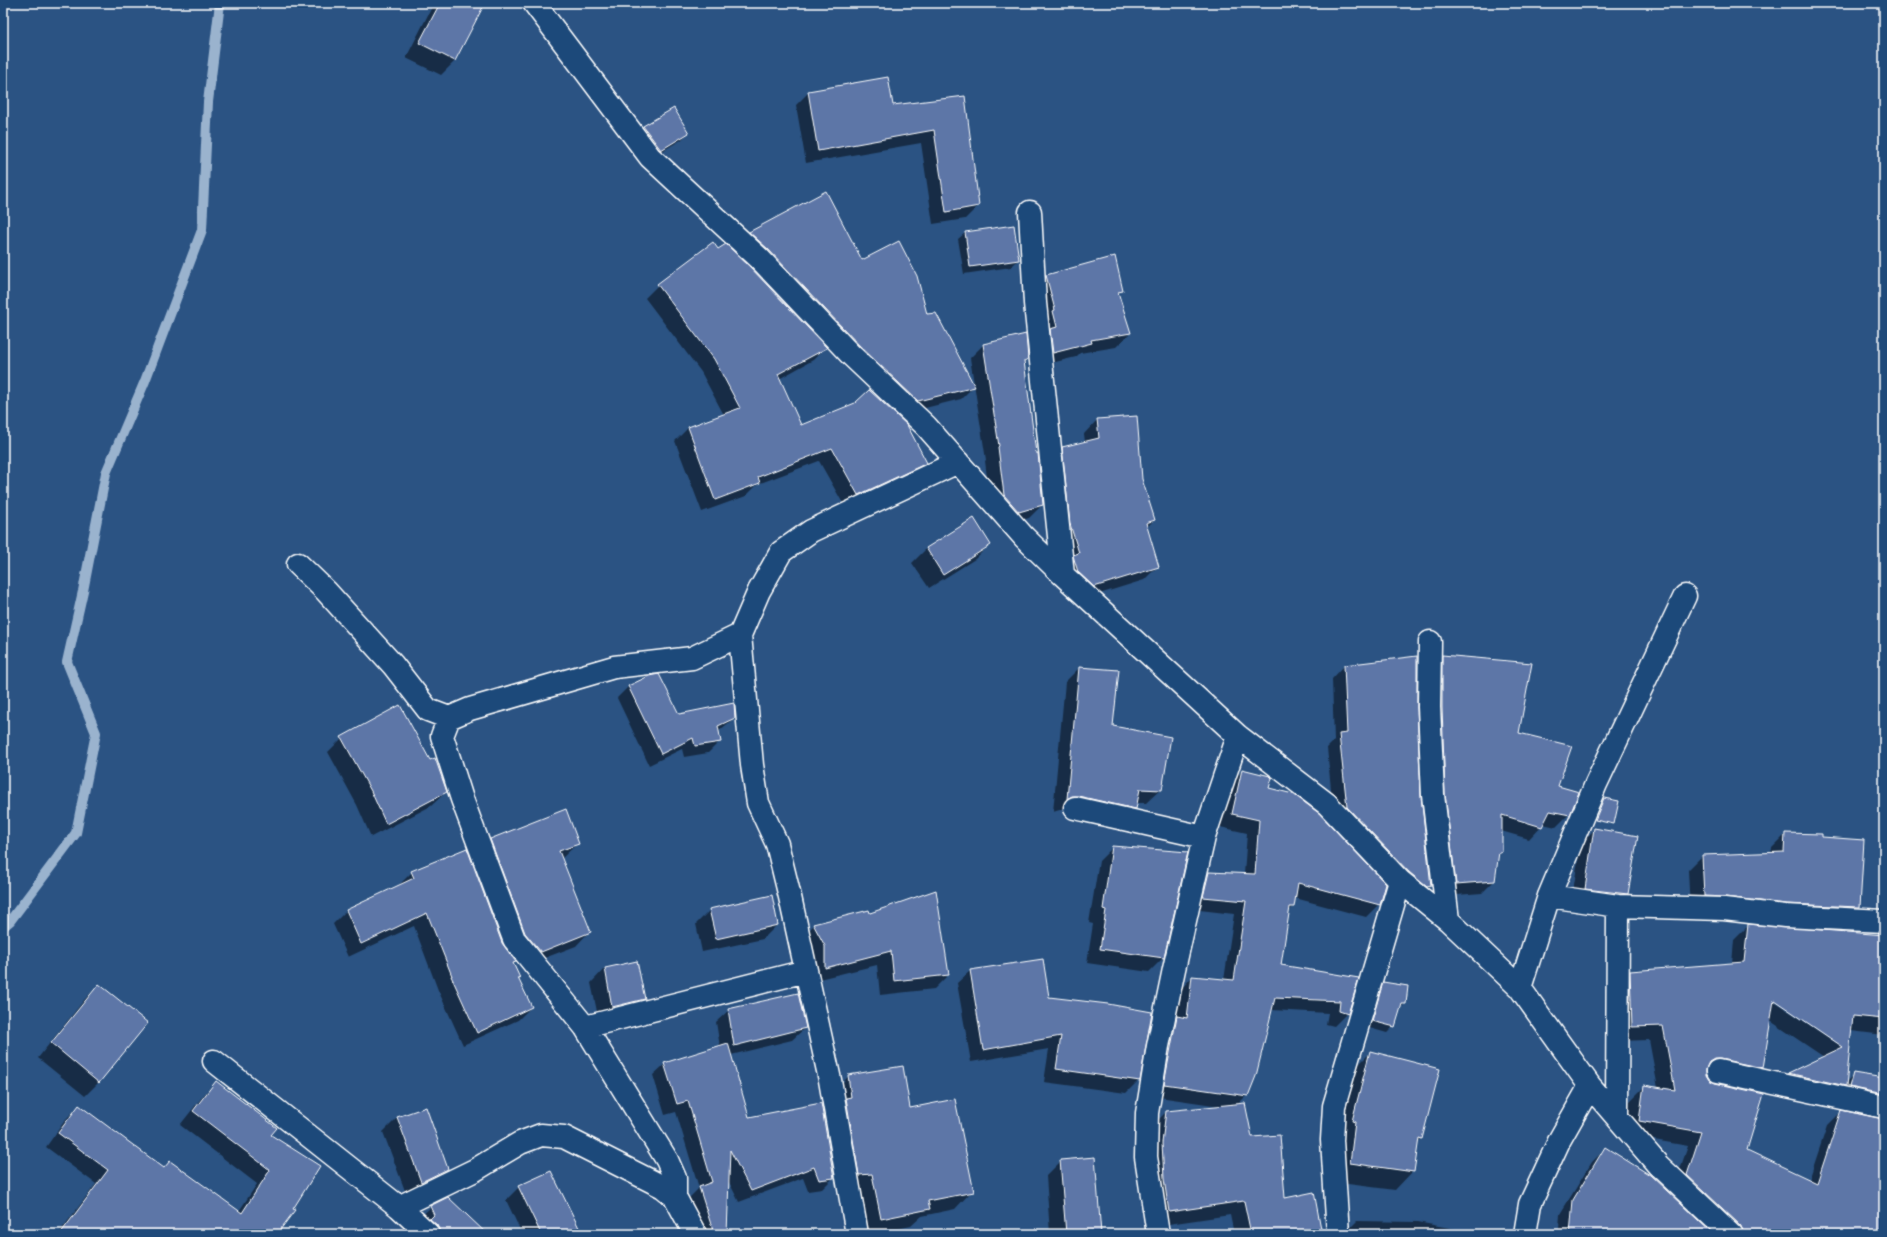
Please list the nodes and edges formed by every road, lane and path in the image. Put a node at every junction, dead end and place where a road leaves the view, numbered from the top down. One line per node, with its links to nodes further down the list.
1 (534, 3): 3 (street)
2 (1030, 212): 5 (street)
3 (958, 462): 5 (street); 7 (street)
4 (298, 564): 9 (street)
5 (1063, 575): 10 (street)
6 (1685, 596): 14 (street)
7 (740, 635): 9 (street); 18 (street)
8 (1430, 642): 16 (street)
9 (449, 718): 20 (street)
10 (1238, 736): 12 (street); 13 (street)
11 (1075, 808): 12 (street)
12 (1204, 836): 31 (street)
13 (1400, 882): 16 (street); 32 (street)
14 (1548, 896): 15 (street); 19 (street)
15 (1618, 906): 17 (street); 25 (street)
16 (1448, 920): 19 (street)
17 (1884, 921)
18 (806, 971): 20 (street); 30 (street)
19 (1520, 988): 23 (street)
20 (585, 1026): 26 (street)
21 (214, 1061): 27 (street)
22 (1718, 1071): 24 (street)
23 (1590, 1086): 25 (street); 33 (street)
24 (1884, 1107)
25 (1617, 1116): 34 (street)
26 (675, 1197): 27 (street); 29 (street)
27 (399, 1207): 28 (street)
28 (428, 1234)
29 (695, 1234)
30 (857, 1234)
31 (1158, 1234)
32 (1338, 1234)
33 (1525, 1234)
34 (1731, 1234)

